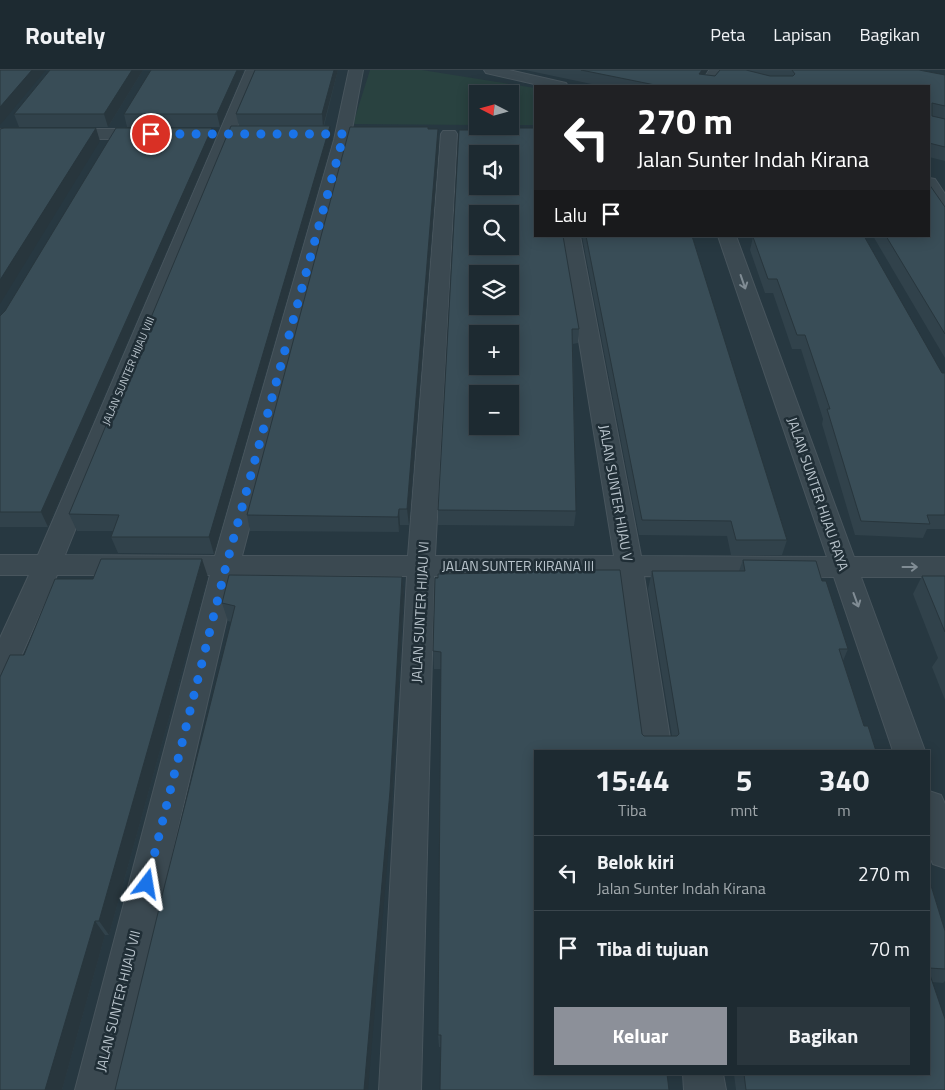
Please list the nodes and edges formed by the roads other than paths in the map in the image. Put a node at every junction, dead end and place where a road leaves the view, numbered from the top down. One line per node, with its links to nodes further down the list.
1 (253, 70): 16 (street, JALAN SUNTER HIJAU VIII)
2 (356, 70): 17 (street, JALAN SUNTER HIJAU VII)
3 (491, 70): 5 (street)
4 (716, 70): 6 (street)
5 (556, 85)
6 (707, 85)
7 (15, 120): 10 (street)
8 (170, 134): 10 (street)
9 (449, 134): 18 (street, JALAN SUNTER HIJAU VI)
10 (1, 135)
11 (930, 184): 12 (street)
12 (945, 206)
13 (571, 237): 19 (street, JALAN SUNTER HIJAU V)
14 (727, 237): 20 (street, JALAN SUNTER HIJAU RAYA, one-way to 20)
15 (0, 566): 16 (street, JALAN SUNTER KIRANA III)
16 (47, 566): 17 (street, JALAN SUNTER KIRANA III); 22 (street, JALAN SUNTER HIJAU VIII)
17 (226, 566): 18 (street, JALAN SUNTER KIRANA III); 28 (street, JALAN SUNTER HIJAU VII)
18 (421, 566): 19 (street, JALAN SUNTER KIRANA III); 29 (street, JALAN SUNTER HIJAU VI)
19 (629, 566): 20 (street, JALAN SUNTER KIRANA III); 23 (street, JALAN SUNTER HIJAU V)
20 (844, 567): 21 (street, JALAN SUNTER KIRANA III, one-way to 21); 24 (street, JALAN SUNTER HIJAU RAYA, one-way to 24)
21 (945, 567)
22 (0, 670)
23 (656, 750)
24 (910, 750)
25 (930, 809): 26 (street)
26 (945, 852)
27 (703, 1075): 30 (street)
28 (96, 1090)
29 (400, 1090)
30 (705, 1090)

